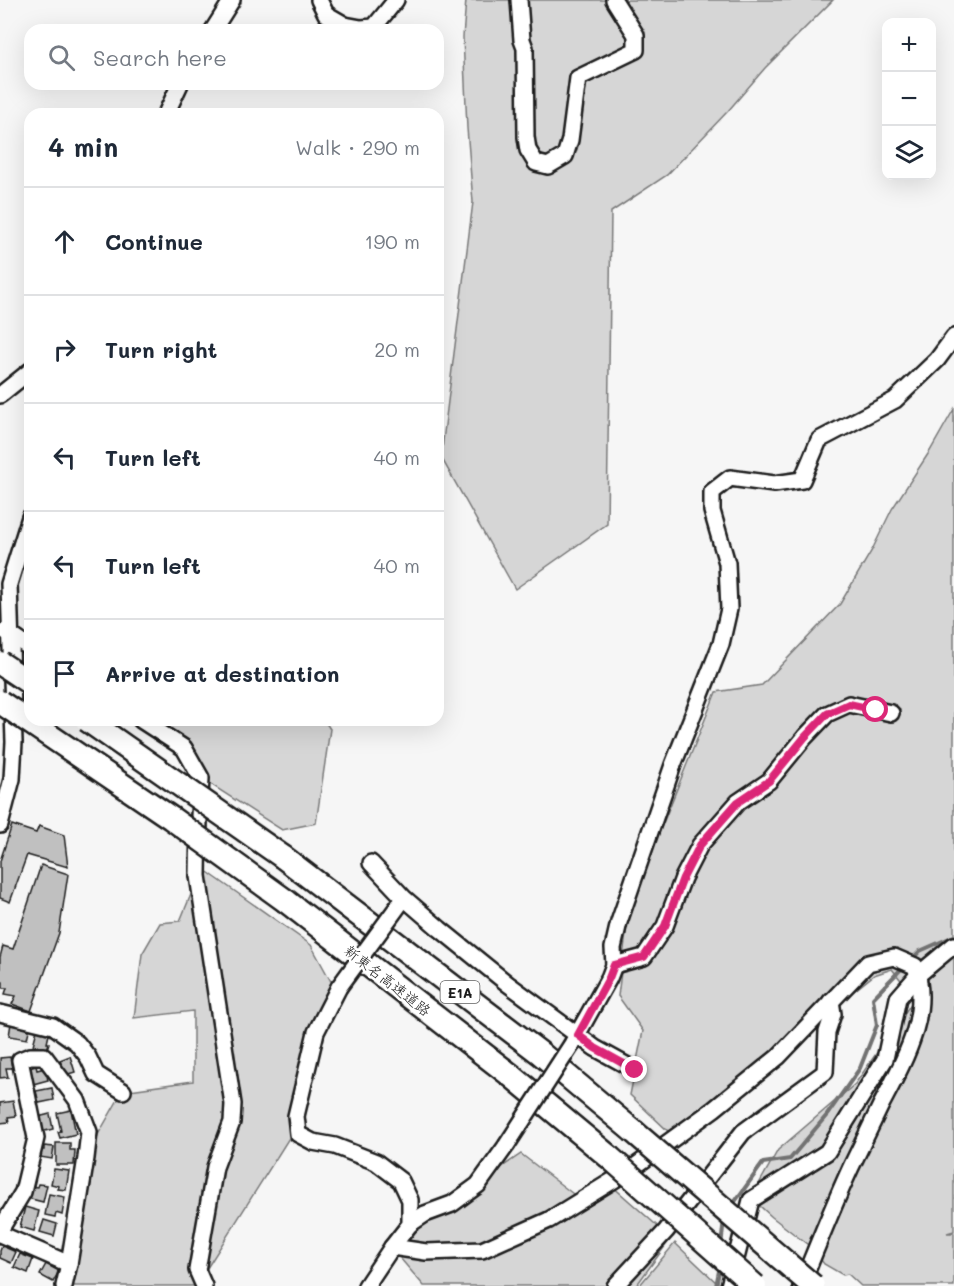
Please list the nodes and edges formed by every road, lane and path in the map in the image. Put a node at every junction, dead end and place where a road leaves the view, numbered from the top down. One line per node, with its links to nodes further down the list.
1 (232, 0): 6 (street)
2 (319, 0): 7 (street)
3 (396, 0): 8 (street)
4 (519, 0): 5 (street)
5 (614, 0)
6 (217, 24)
7 (343, 24)
8 (376, 24)
9 (177, 90): 10 (street)
10 (169, 108)
11 (954, 337): 31 (street)
12 (24, 376): 13 (street)
13 (0, 395)
14 (24, 536): 15 (street)
15 (5, 632): 16 (street); 26 (street)
16 (24, 644)
17 (0, 663): 18 (highway, bridge)
18 (24, 679)
19 (0, 702): 21 (highway, 新東名高速道路 / E1A, bridge)
20 (891, 713): 31 (street)
21 (24, 718)
22 (35, 726): 47 (highway, 新東名高速道路 / E1A, bridge)
23 (96, 726): 49 (highway, E1A, bridge)
24 (150, 726): 43 (street)
25 (0, 733): 26 (street)
26 (14, 742): 27 (street)
27 (0, 825)
28 (370, 863): 29 (street)
29 (401, 901): 35 (street); 38 (street, bridge)
30 (954, 945): 32 (street)
31 (614, 965): 35 (street)
32 (916, 971): 33 (street); 46 (street); 48 (street)
33 (831, 1001): 40 (street); 45 (street)
34 (1, 1016): 37 (street)
35 (575, 1040): 36 (street); 38 (street, bridge)
36 (635, 1070)
37 (123, 1091)
38 (410, 1224): 40 (street)
39 (0, 1232): 41 (street); 41 (street)
40 (392, 1247): 44 (street)
41 (69, 1264): 42 (street)
42 (63, 1286)
43 (204, 1286)
44 (366, 1286)
45 (615, 1286)
46 (729, 1286)
47 (755, 1286)
48 (801, 1286)
49 (813, 1286)

